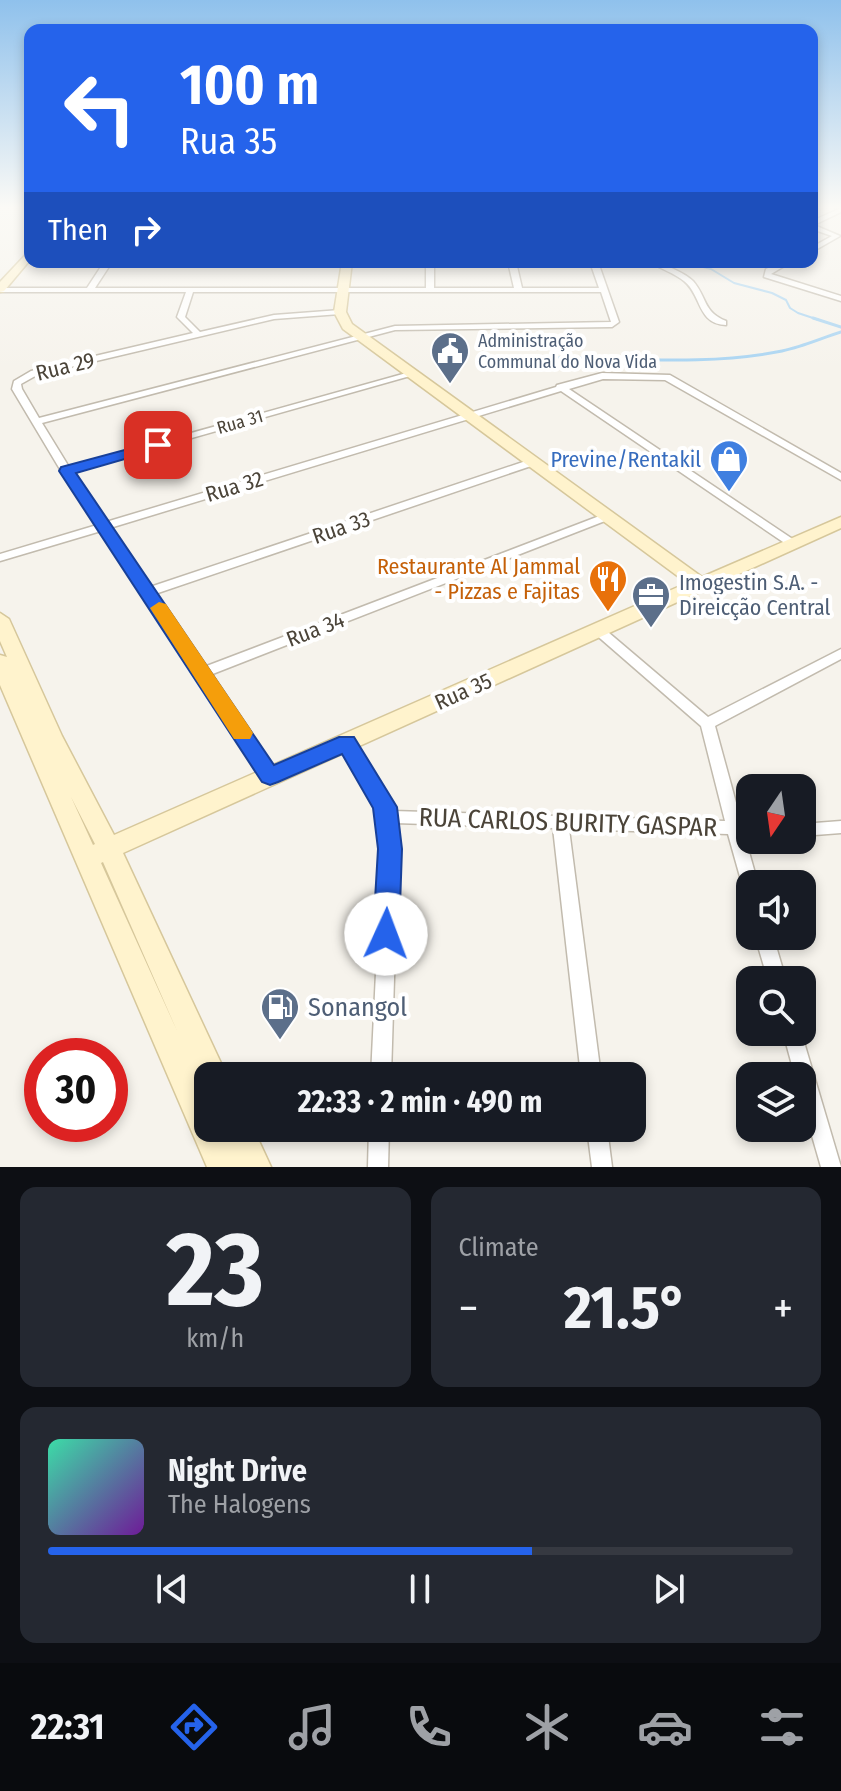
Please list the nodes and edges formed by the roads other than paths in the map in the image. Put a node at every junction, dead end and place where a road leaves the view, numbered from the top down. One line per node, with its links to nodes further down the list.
1 (23, 261): 9 (street)
2 (104, 268): 11 (street)
3 (346, 268): 13 (street)
4 (430, 268): 14 (street)
5 (513, 268): 15 (street)
6 (596, 268): 10 (street)
7 (665, 268): 18 (street)
8 (775, 268): 16 (street)
9 (0, 290): 11 (street)
10 (604, 290): 15 (street); 20 (street)
11 (89, 291): 12 (street)
12 (190, 291): 13 (street); 19 (street)
13 (343, 291): 14 (street); 17 (street)
14 (430, 291): 15 (street)
15 (519, 291)
16 (839, 297)
17 (340, 312): 19 (street, Rua 29); 20 (street)
18 (723, 323)
19 (198, 334): 24 (street, Rua 29)
20 (362, 337): 21 (street); 24 (street)
21 (413, 374): 23 (street); 26 (street, Rua 31)
22 (560, 387): 23 (street, Rua 32); 27 (street, Rua 32); 31 (street)
23 (468, 415): 25 (street); 30 (street, Rua 32)
24 (37, 421): 26 (street, Rua 29)
25 (533, 462): 28 (street); 34 (street, Rua 33)
26 (66, 471): 30 (street, Rua 29)
27 (841, 477)
28 (606, 517): 33 (street); 39 (street, Rua 34)
29 (841, 522): 31 (street, Rua 35)
30 (104, 526): 32 (street, Rua 32); 34 (street, Rua 29)
31 (793, 544): 33 (street, Rua 35)
32 (0, 558)
33 (701, 585): 36 (street, Rua 35)
34 (148, 592): 39 (street, Rua 29)
35 (0, 619): 49 (street)
36 (598, 630): 40 (street); 41 (street, Rua 35)
37 (841, 653): 40 (street)
38 (0, 662): 50 (street)
39 (202, 673): 42 (street, Rua 29)
40 (707, 724): 43 (street)
41 (346, 742): 42 (street, Rua 35); 44 (street)
42 (270, 776): 49 (street, Rua 35)
43 (736, 809)
44 (387, 817): 45 (street, RUA CARLOS BURITY GASPAR); 53 (street)
45 (560, 822): 46 (street, RUA CARLOS BURITY GASPAR); 54 (street)
46 (736, 827)
47 (841, 827): 48 (street)
48 (816, 829)
49 (109, 848): 50 (street, Rua 35); 52 (street)
50 (85, 859): 58 (street)
51 (796, 1046): 62 (street)
52 (206, 1062)
53 (382, 1062)
54 (589, 1062)
55 (243, 1142): 59 (street)
56 (379, 1142): 60 (street)
57 (599, 1142): 61 (street)
58 (223, 1167)
59 (255, 1167)
60 (378, 1167)
61 (602, 1167)
62 (831, 1167)

